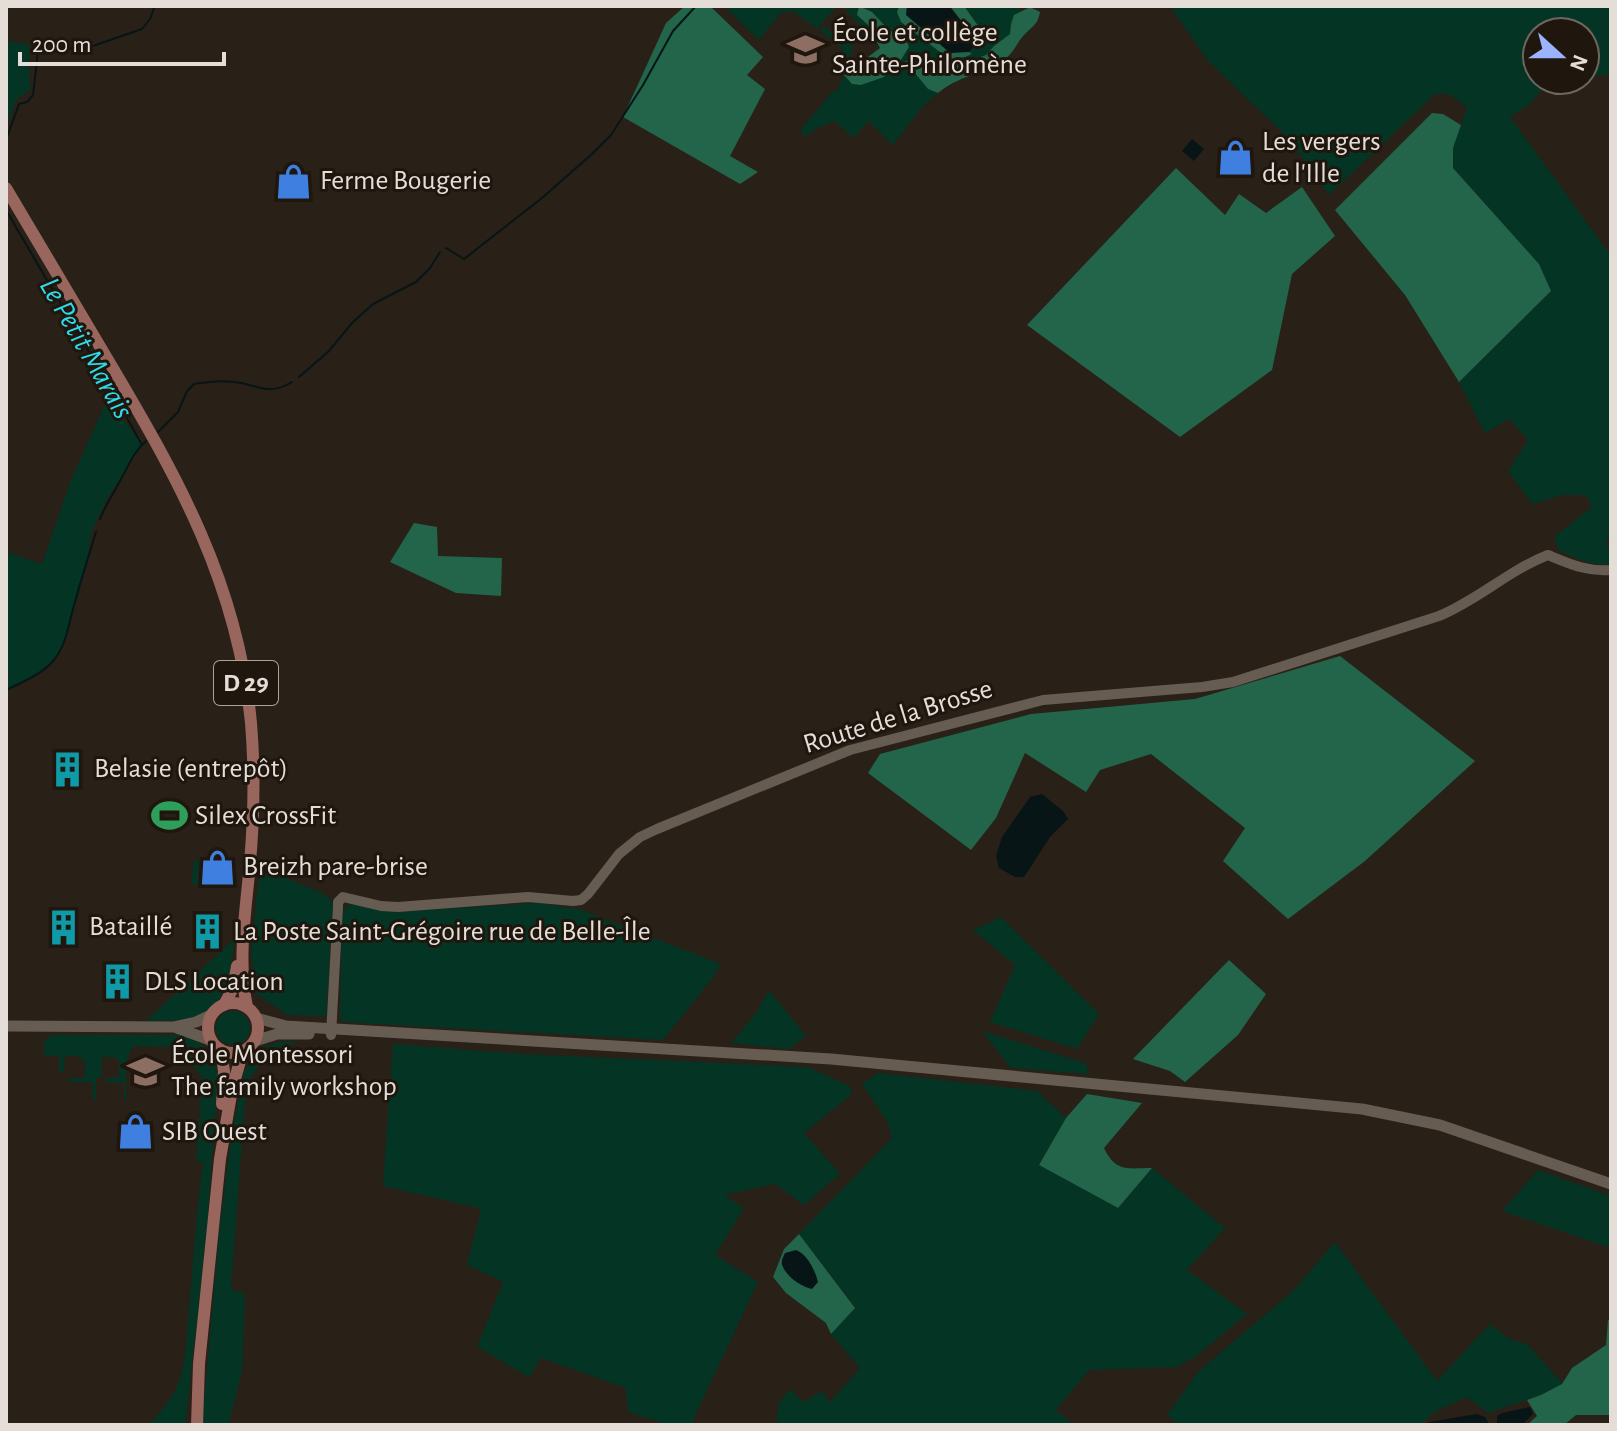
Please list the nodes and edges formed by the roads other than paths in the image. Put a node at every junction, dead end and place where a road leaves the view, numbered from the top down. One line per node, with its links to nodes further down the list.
1 (6, 188): 3 (main road, D 29)
2 (1611, 570): 10 (street, Route de la Brosse)
3 (243, 941): 4 (main road, D 29); 5 (main road, D 29)
4 (224, 1005): 5 (main road); 6 (main road)
5 (247, 1007): 7 (main road)
6 (211, 1015): 9 (main road); 11 (main road)
7 (256, 1018): 10 (main road); 12 (main road)
8 (6, 1026): 9 (main road)
9 (173, 1027): 11 (main road)
10 (332, 1031): 12 (main road); 16 (main road)
11 (210, 1040): 13 (main road)
12 (255, 1041): 14 (main road)
13 (221, 1050): 14 (main road); 15 (main road)
14 (243, 1051): 15 (main road)
15 (220, 1159): 17 (main road)
16 (1611, 1184)
17 (199, 1364): 18 (main road); 19 (main road)
18 (189, 1425)
19 (197, 1425)

